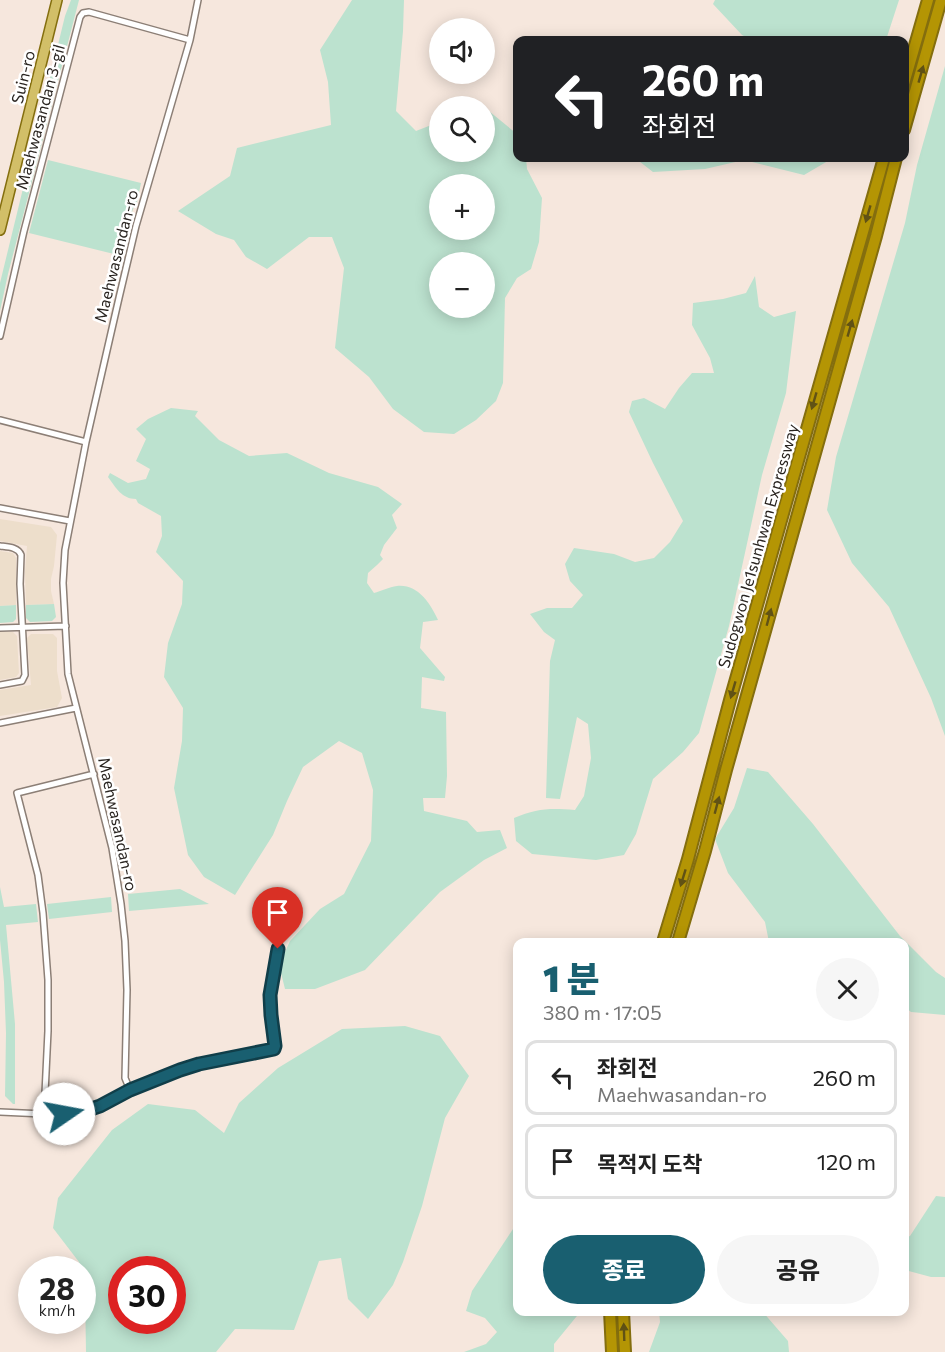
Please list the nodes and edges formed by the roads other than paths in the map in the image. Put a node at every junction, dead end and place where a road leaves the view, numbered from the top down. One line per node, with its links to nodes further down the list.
1 (51, 0): 11 (main road, Suin-ro)
2 (57, 0): 12 (main road, Suin-ro)
3 (198, 0): 6 (street, Maehwasandan-ro)
4 (928, 0): 7 (highway)
5 (942, 0): 8 (highway, one-way to 5)
6 (190, 40): 15 (street, Maehwasandan 3-gil); 17 (street, Maehwasandan-ro)
7 (909, 66)
8 (909, 113)
9 (883, 162): 28 (highway, Sudogwon Je1sunhwan Expressway, one-way to 28)
10 (895, 162): 29 (highway, Sudogwon Je1sunhwan Expressway, one-way to 10)
11 (0, 208)
12 (3, 220): 13 (main road, Suin-ro); 14 (main road)
13 (0, 230)
14 (0, 236)
15 (0, 336)
16 (0, 420): 17 (street)
17 (86, 441): 19 (street, Maehwasandan-ro)
18 (0, 508): 19 (street)
19 (70, 520): 21 (street, Maehwasandan-ro)
20 (0, 546): 23 (street)
21 (66, 626): 23 (street); 25 (street, Maehwasandan-ro)
22 (0, 628): 23 (street)
23 (23, 628): 24 (street)
24 (0, 685)
25 (76, 708): 26 (street); 27 (street, Maehwasandan-ro)
26 (0, 723)
27 (94, 774): 31 (street, Maehwasandan-ro); 33 (street)
28 (664, 938)
29 (679, 938)
30 (278, 949): 31 (street)
31 (130, 1090): 33 (street)
32 (0, 1112): 33 (street)
33 (44, 1114)
34 (610, 1316): 36 (highway)
35 (623, 1316): 37 (highway, one-way to 35)
36 (612, 1352)
37 (625, 1352)

